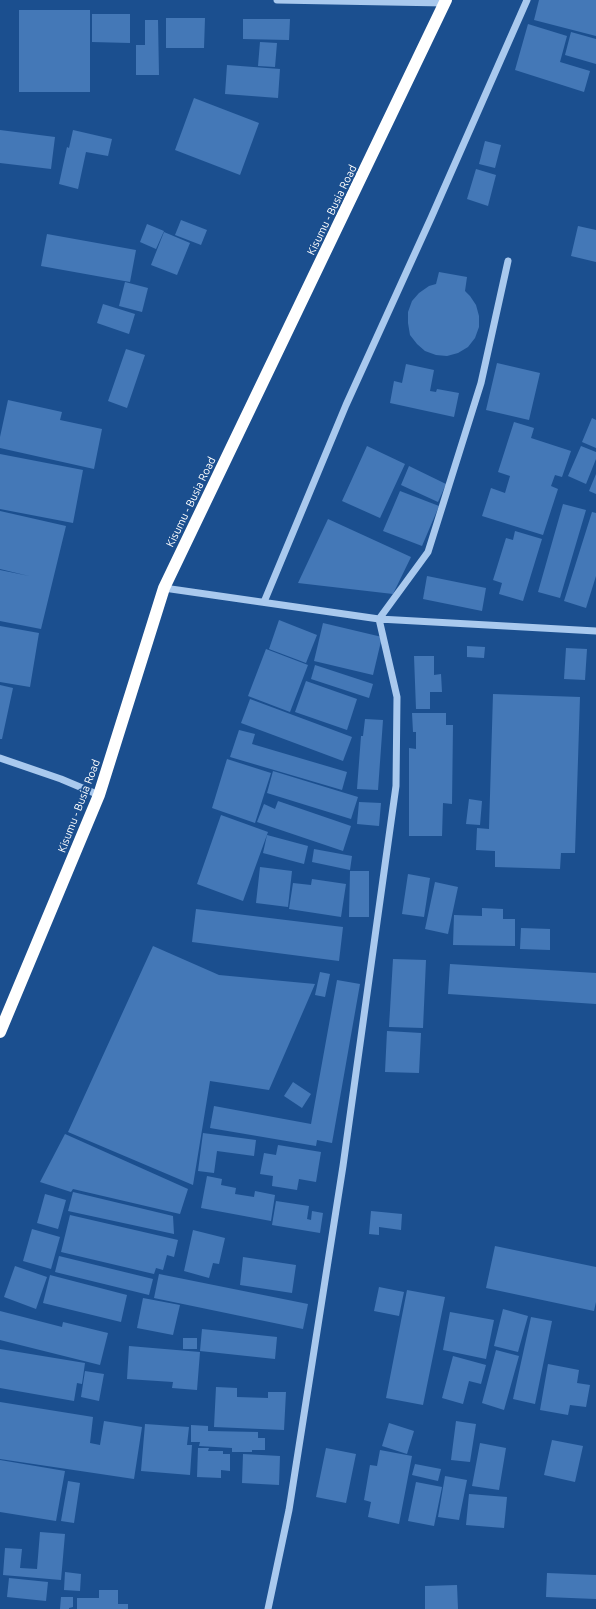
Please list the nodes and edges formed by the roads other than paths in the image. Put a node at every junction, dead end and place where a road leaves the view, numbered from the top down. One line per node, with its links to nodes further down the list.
1 (277, 0): 3 (street)
2 (527, 0): 6 (street)
3 (446, 1): 5 (highway, Kisumu - Busia Road)
4 (508, 261): 7 (street)
5 (164, 588): 6 (street); 10 (highway, Kisumu - Busia Road)
6 (264, 602): 7 (street)
7 (379, 619): 8 (street); 12 (street)
8 (596, 631)
9 (0, 758): 10 (street)
10 (99, 795): 11 (highway, Kisumu - Busia Road)
11 (0, 1032)
12 (268, 1609)

